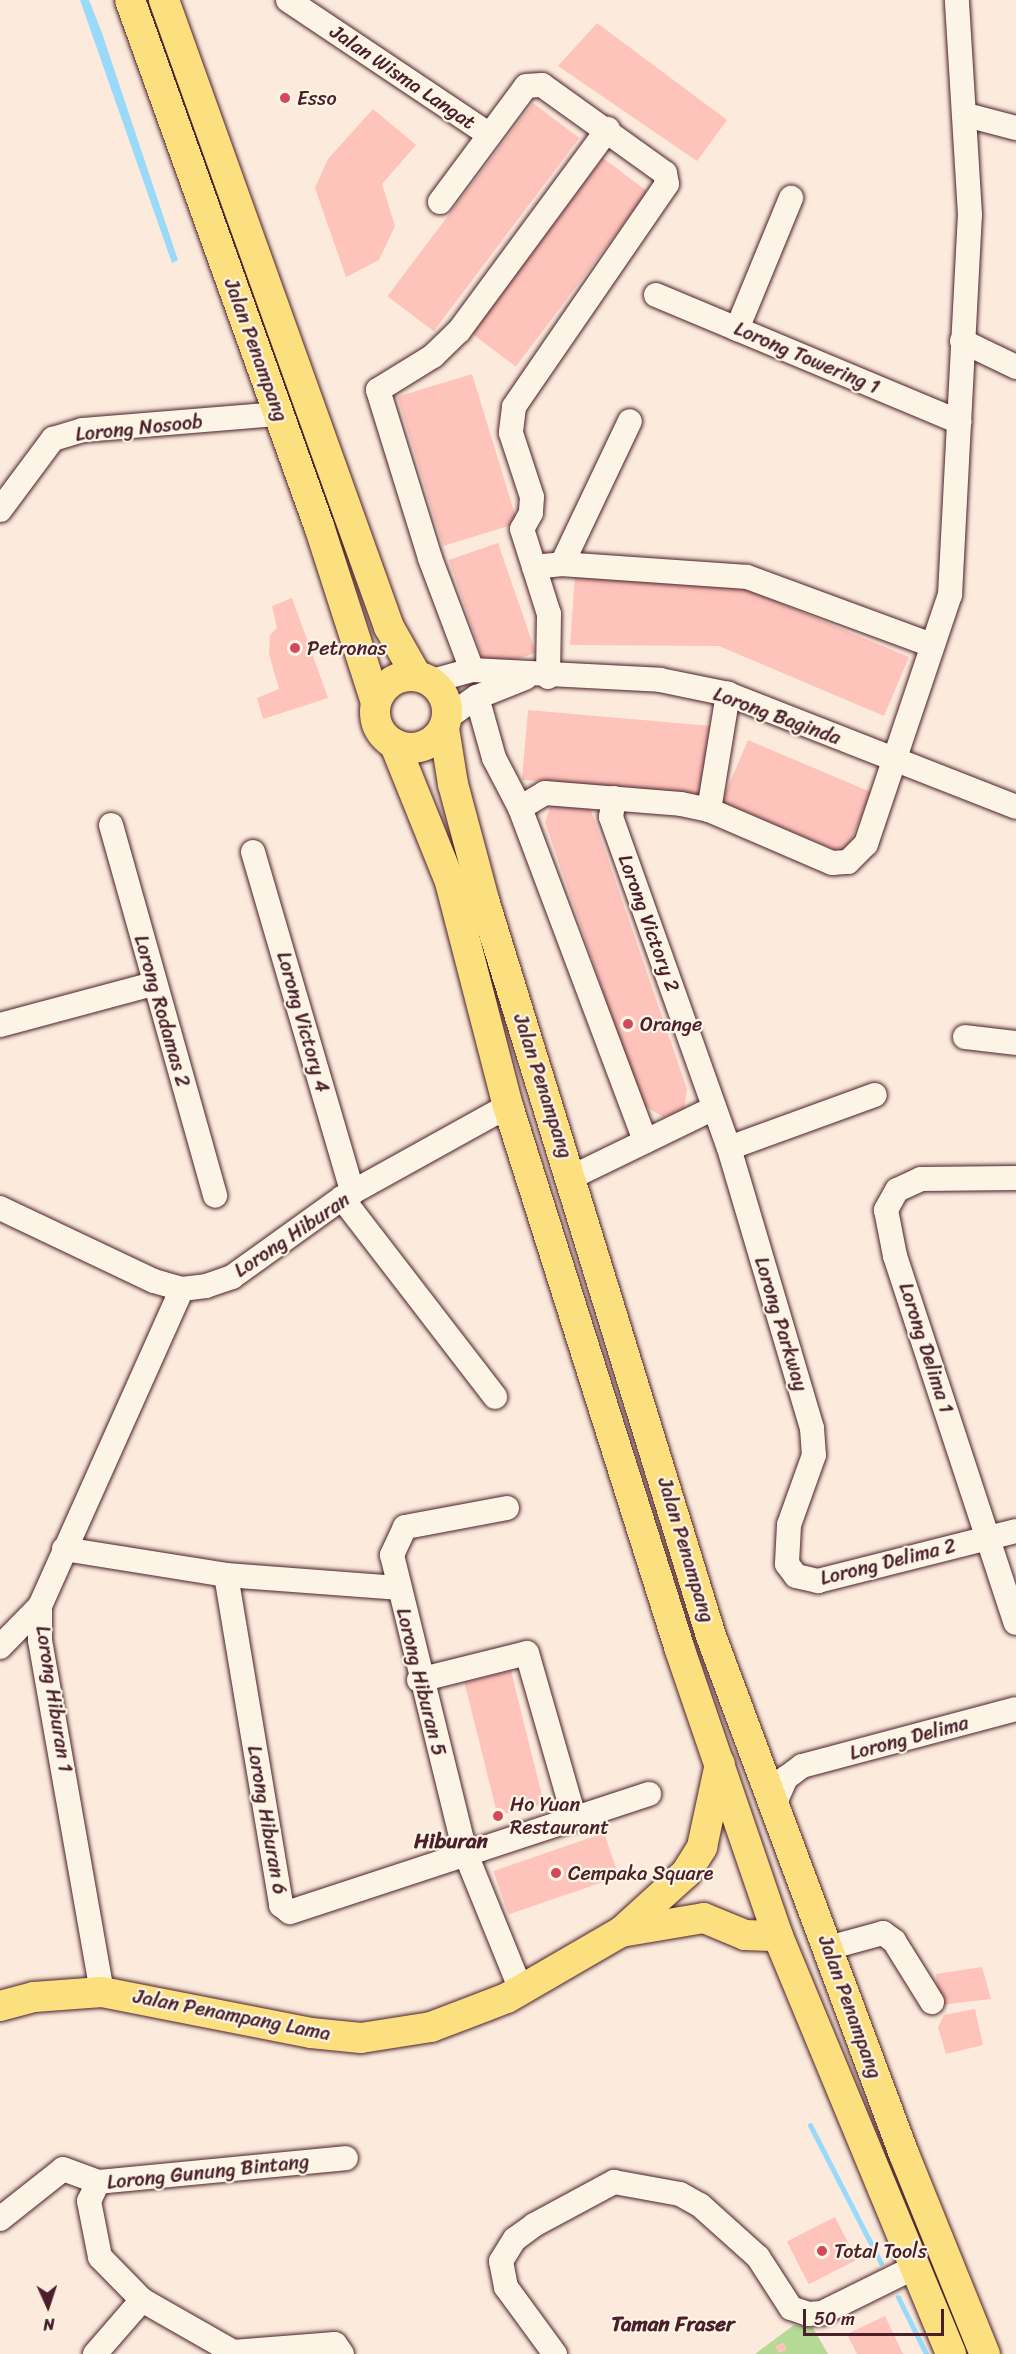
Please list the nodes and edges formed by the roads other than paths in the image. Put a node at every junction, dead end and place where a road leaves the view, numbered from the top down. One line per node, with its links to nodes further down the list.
1 (130, 0): 15 (main road, Jalan Penampang)
2 (165, 0): 24 (main road, Jalan Penampang)
3 (288, 0): 8 (street, Jalan Wisma Langat)
4 (957, 0): 5 (street)
5 (966, 115): 6 (street); 13 (street)
6 (1016, 128)
7 (608, 129): 8 (street); 20 (street); 22 (street)
8 (488, 134): 10 (street)
9 (791, 198): 12 (street)
10 (440, 202)
11 (656, 295): 12 (street, Lorong Towering 1)
12 (737, 329): 17 (street, Lorong Towering 1)
13 (962, 340): 14 (street); 17 (street)
14 (1016, 367)
15 (279, 414): 18 (street, Lorong Nosoob); 27 (main road, Jalan Penampang)
16 (630, 420): 19 (street)
17 (958, 422): 21 (street)
18 (0, 510)
19 (562, 564): 20 (street); 21 (street)
20 (534, 567): 23 (street)
21 (932, 645): 30 (street)
22 (472, 670): 23 (street, Lorong Baginda); 24 (street, Lorong Baginda)
23 (538, 677): 25 (street, Lorong Baginda); 26 (street, Lorong Baginda)
24 (424, 678): 27 (main road); 28 (main road)
25 (728, 694): 30 (street, Lorong Baginda); 34 (street)
26 (477, 697): 28 (street, Lorong Baginda); 33 (street)
27 (376, 702): 29 (main road)
28 (446, 723): 29 (main road); 46 (main road, Jalan Penampang)
29 (395, 745): 42 (main road, Jalan Penampang)
30 (891, 759): 32 (street, Lorong Baginda); 34 (street)
31 (614, 798): 33 (street); 34 (street); 43 (street, Lorong Victory 2)
32 (1016, 807)
33 (520, 808): 44 (street)
34 (709, 810)
35 (111, 825): 37 (street, Lorong Rodamas 2)
36 (253, 852): 48 (street, Lorong Victory 4)
37 (153, 984): 38 (street); 49 (street, Lorong Rodamas 2)
38 (0, 1025)
39 (965, 1037): 40 (street)
40 (1016, 1043)
41 (875, 1095): 45 (street)
42 (508, 1106): 48 (street, Lorong Hiburan); 53 (main road, Jalan Penampang)
43 (714, 1108): 44 (street); 45 (street, Lorong Victory 2)
44 (645, 1141): 46 (street)
45 (729, 1148): 55 (street, Lorong Parkway)
46 (572, 1177): 52 (main road, Jalan Penampang)
47 (1016, 1178): 58 (street, Lorong Delima 1)
48 (347, 1195): 51 (street, Lorong Hiburan); 54 (street)
49 (215, 1196)
50 (0, 1208): 51 (street)
51 (182, 1289): 59 (street, Lorong Hiburan 1)
52 (611, 1312): 53 (main road); 67 (main road, Jalan Penampang)
53 (585, 1342): 68 (main road, Jalan Penampang)
54 (495, 1398)
55 (798, 1500): 58 (street, Lorong Delima 2)
56 (507, 1508): 61 (street)
57 (1016, 1531): 58 (street)
58 (988, 1537): 63 (street, Lorong Delima 1)
59 (64, 1549): 60 (street, Lorong Hiburan 5); 62 (street, Lorong Hiburan 1)
60 (226, 1575): 61 (street, Lorong Hiburan 5); 73 (street, Lorong Hiburan 6)
61 (398, 1588): 65 (street, Lorong Hiburan 5)
62 (40, 1606): 64 (street); 81 (street, Lorong Hiburan 1)
63 (1016, 1623)
64 (0, 1647)
65 (419, 1680): 72 (street); 73 (street, Lorong Hiburan 5)
66 (1016, 1709): 69 (street, Lorong Delima)
67 (747, 1741): 69 (street, Lorong Delima); 71 (main road, Jalan Penampang)
68 (720, 1764): 74 (main road, Jalan Penampang Lama); 78 (main road, Jalan Penampang)
69 (801, 1766): 71 (street)
70 (649, 1794): 72 (street)
71 (773, 1807): 75 (main road, Jalan Penampang)
72 (574, 1817): 73 (street)
73 (465, 1852): 80 (street, Lorong Hiburan 5)
74 (686, 1873): 76 (main road); 77 (main road, Jalan Penampang Lama)
75 (811, 1902): 78 (main road); 79 (main road, Jalan Penampang)
76 (704, 1918): 77 (main road, Jalan Penampang Lama); 78 (main road)
77 (621, 1932): 80 (main road, Jalan Penampang Lama)
78 (778, 1936): 87 (main road, Jalan Penampang)
79 (828, 1948): 82 (street); 93 (main road, Jalan Penampang)
80 (521, 1990): 81 (main road, Jalan Penampang Lama)
81 (102, 1992): 83 (main road, Jalan Penampang Lama)
82 (932, 2002)
83 (0, 2006)
84 (346, 2158): 85 (street, Lorong Gunung Bintang)
85 (98, 2182): 86 (street); 88 (street, Lorong Gunung Bintang)
86 (0, 2219)
87 (917, 2266): 91 (street); 92 (main road, Jalan Penampang)
88 (142, 2300): 89 (street); 90 (street, Lorong Gunung Bintang)
89 (95, 2354)
90 (342, 2354)
91 (555, 2354)
92 (951, 2354)
93 (985, 2354)

